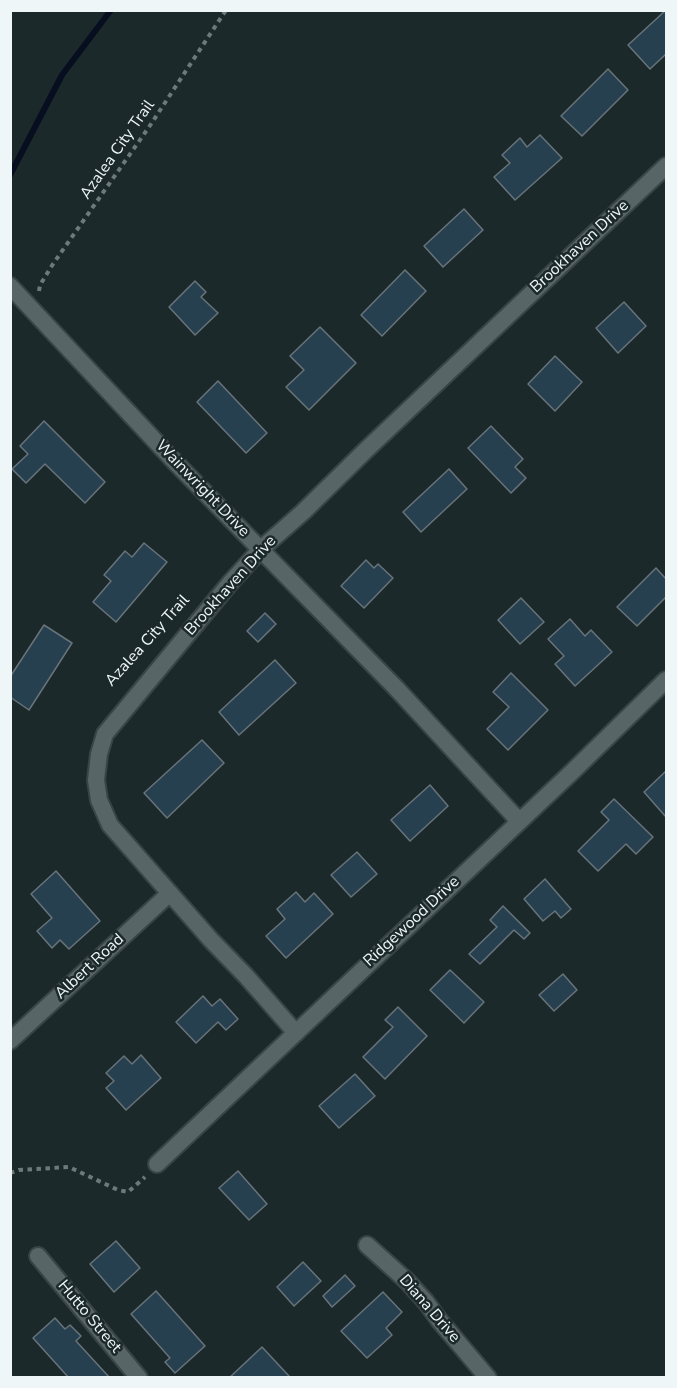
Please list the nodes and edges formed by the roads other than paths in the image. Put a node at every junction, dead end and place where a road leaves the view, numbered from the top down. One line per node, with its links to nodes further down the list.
1 (666, 166): 3 (street, Brookhaven Drive)
2 (10, 286): 3 (street, Wainwright Drive)
3 (261, 549): 5 (street, Wainwright Drive); 6 (street, Brookhaven Drive)
4 (666, 680): 5 (street, Ridgewood Drive)
5 (519, 821): 7 (street, Ridgewood Drive)
6 (170, 893): 7 (street, Brookhaven Drive); 8 (street, Albert Road)
7 (296, 1033): 9 (street, Ridgewood Drive)
8 (10, 1041)
9 (157, 1164)
10 (367, 1245): 13 (street, Diana Drive)
11 (38, 1256): 12 (street, Hutto Street)
12 (139, 1377)
13 (488, 1377)

